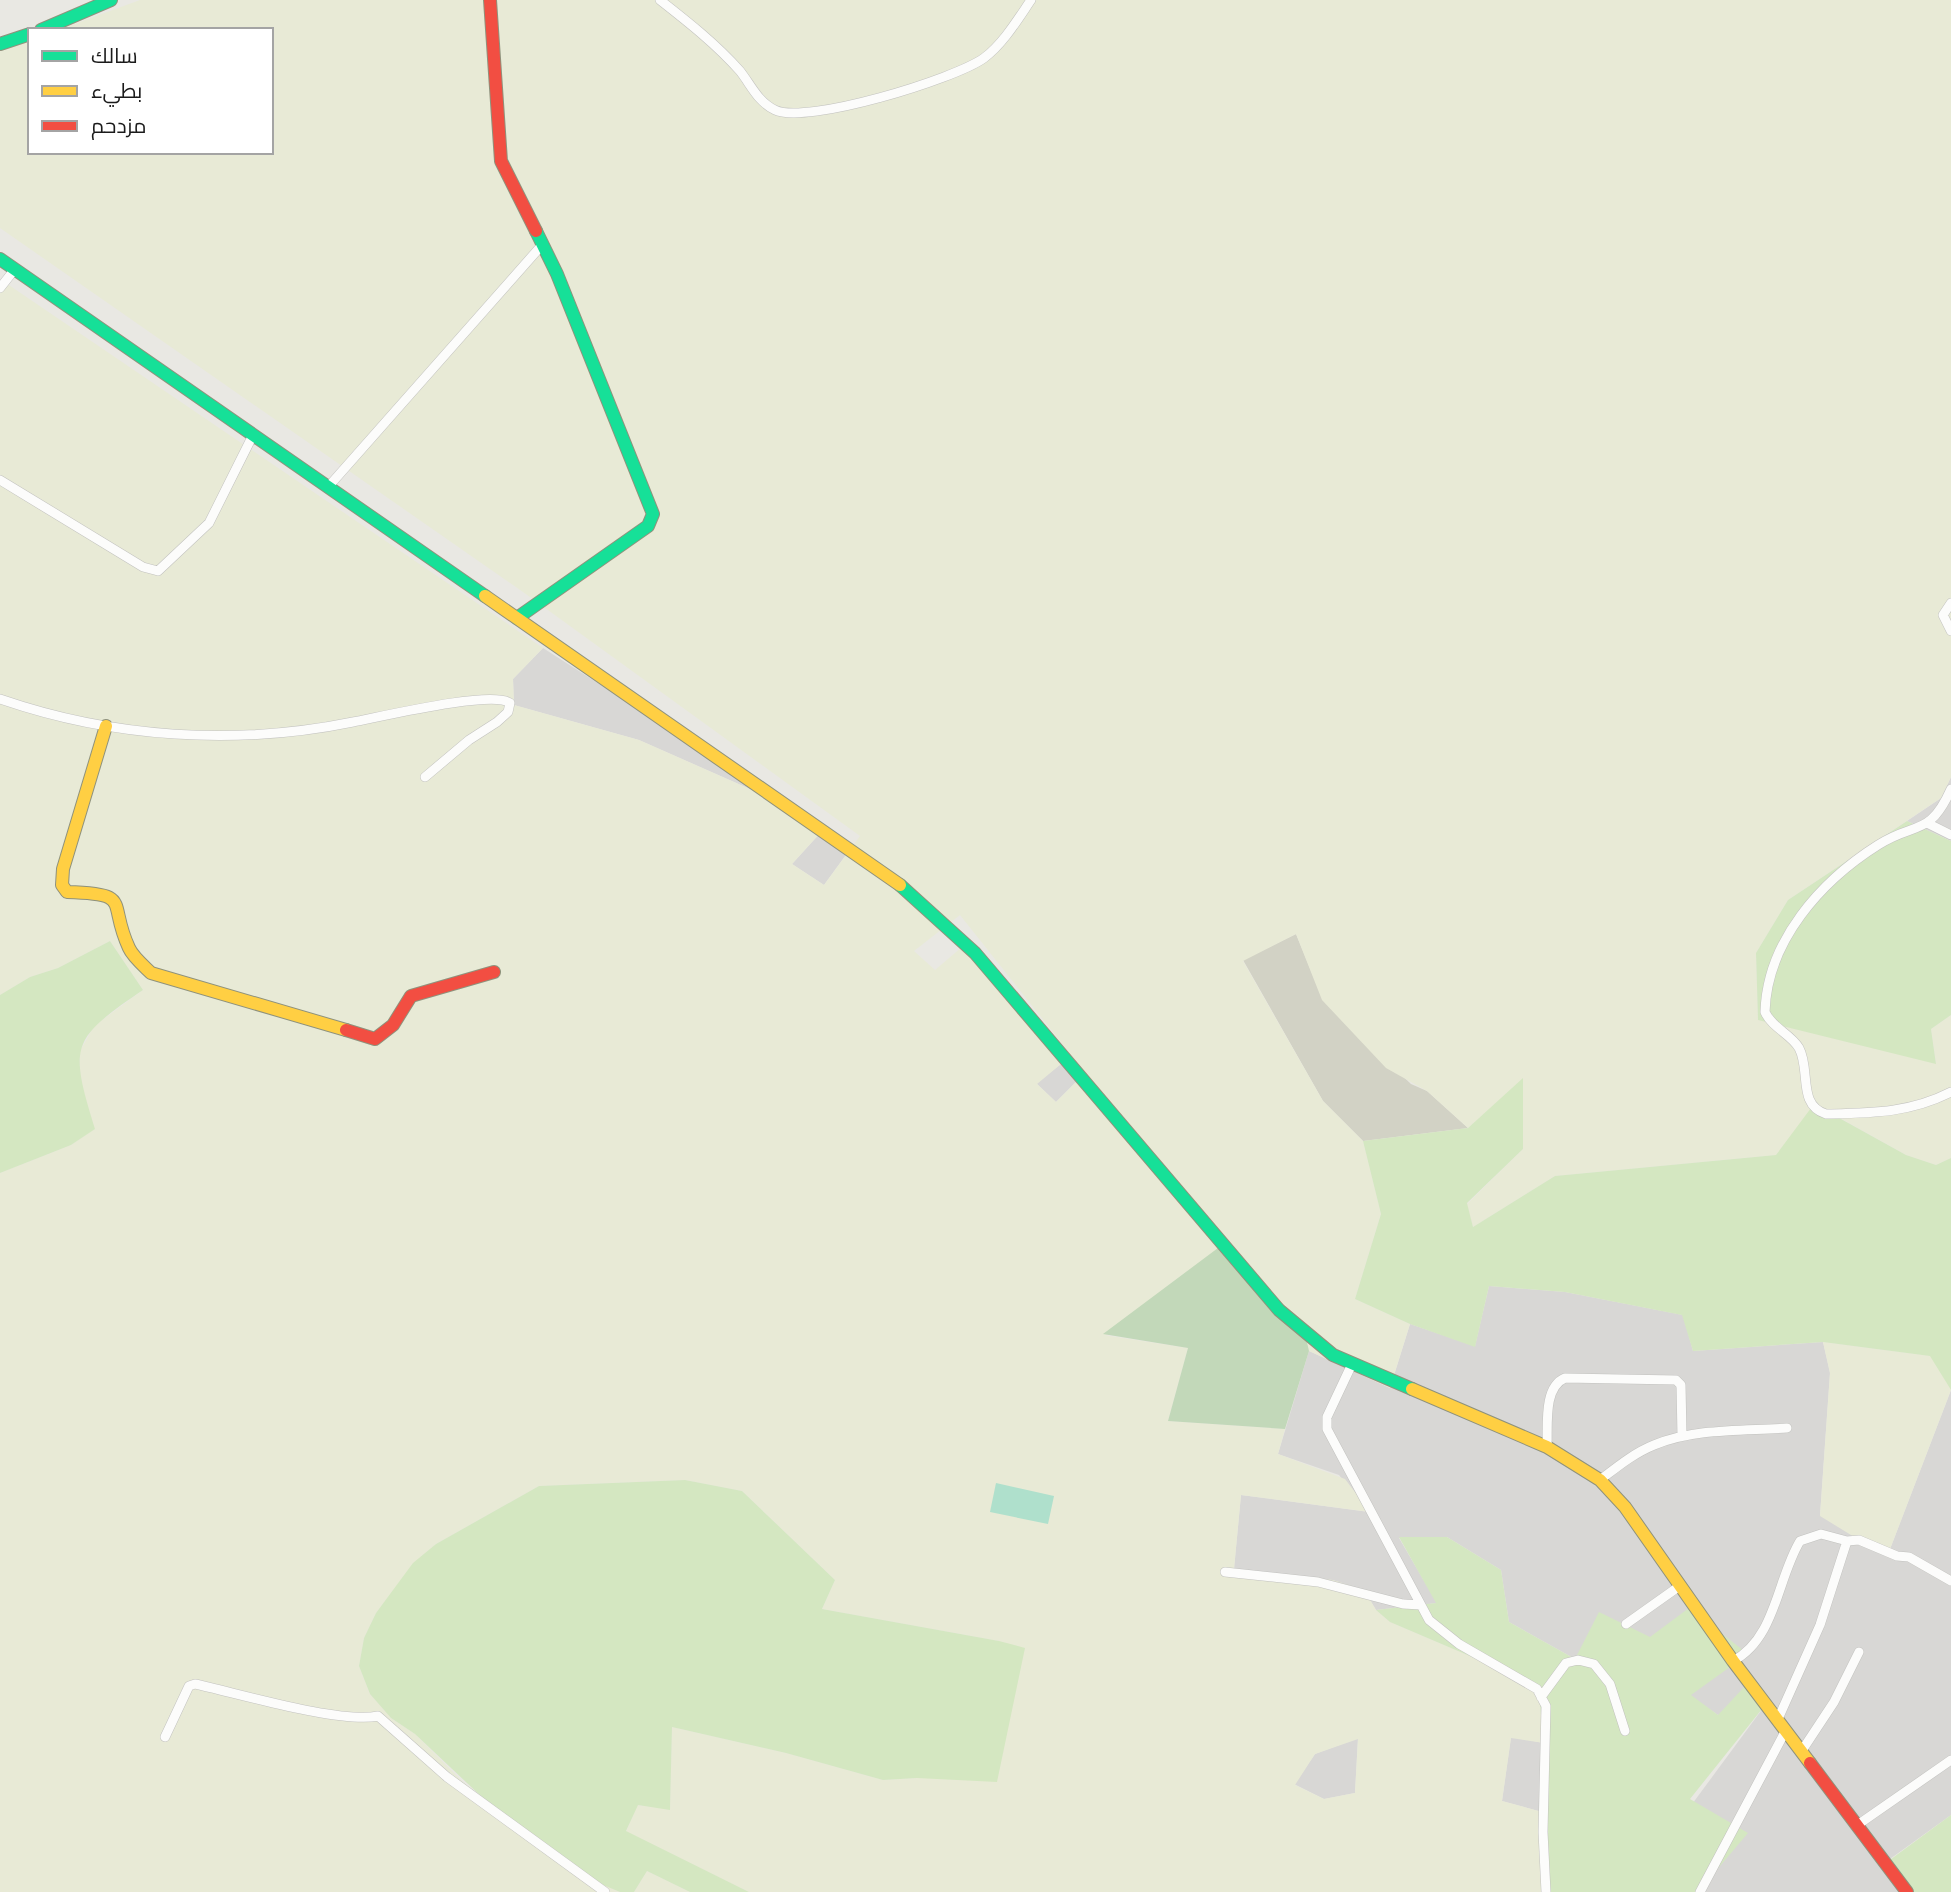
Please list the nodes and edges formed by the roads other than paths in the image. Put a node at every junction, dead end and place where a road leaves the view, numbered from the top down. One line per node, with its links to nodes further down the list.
1 (111, 0): 5 (main road)
2 (489, 0): 8 (main road)
3 (660, 0): 4 (street)
4 (1031, 0)
5 (46, 28)
6 (28, 35): 7 (main road)
7 (0, 44)
8 (541, 244): 14 (street); 16 (main road)
9 (0, 259): 10 (main road)
10 (15, 269): 11 (street); 12 (main road)
11 (0, 288)
12 (253, 435): 13 (street); 14 (main road)
13 (0, 480)
14 (329, 486): 16 (main road)
15 (1951, 603): 17 (street)
16 (517, 618): 26 (main road)
17 (1951, 631)
18 (0, 699): 19 (street)
19 (106, 726): 20 (street); 24 (main road)
20 (425, 776)
21 (1951, 789): 22 (street)
22 (1929, 824): 23 (street); 25 (street)
23 (1951, 835)
24 (494, 972)
25 (1951, 1092)
26 (1352, 1364): 29 (main road); 35 (street)
27 (1787, 1428): 28 (street)
28 (1682, 1436): 29 (street); 30 (street)
29 (1547, 1447): 30 (main road)
30 (1600, 1480): 34 (main road)
31 (1847, 1541): 33 (street); 38 (street); 40 (street)
32 (1225, 1572): 35 (street)
33 (1951, 1581)
34 (1681, 1585): 36 (street); 38 (main road)
35 (1421, 1605): 39 (street)
36 (1626, 1624)
37 (1859, 1652): 43 (street)
38 (1733, 1661): 40 (main road)
39 (1541, 1697): 41 (street); 48 (street)
40 (1782, 1725): 43 (main road); 46 (street)
41 (1625, 1731)
42 (165, 1737): 47 (street)
43 (1801, 1752): 45 (main road)
44 (1951, 1760): 45 (street)
45 (1856, 1826): 49 (main road)
46 (1702, 1890)
47 (605, 1892)
48 (1546, 1892)
49 (1906, 1892)

